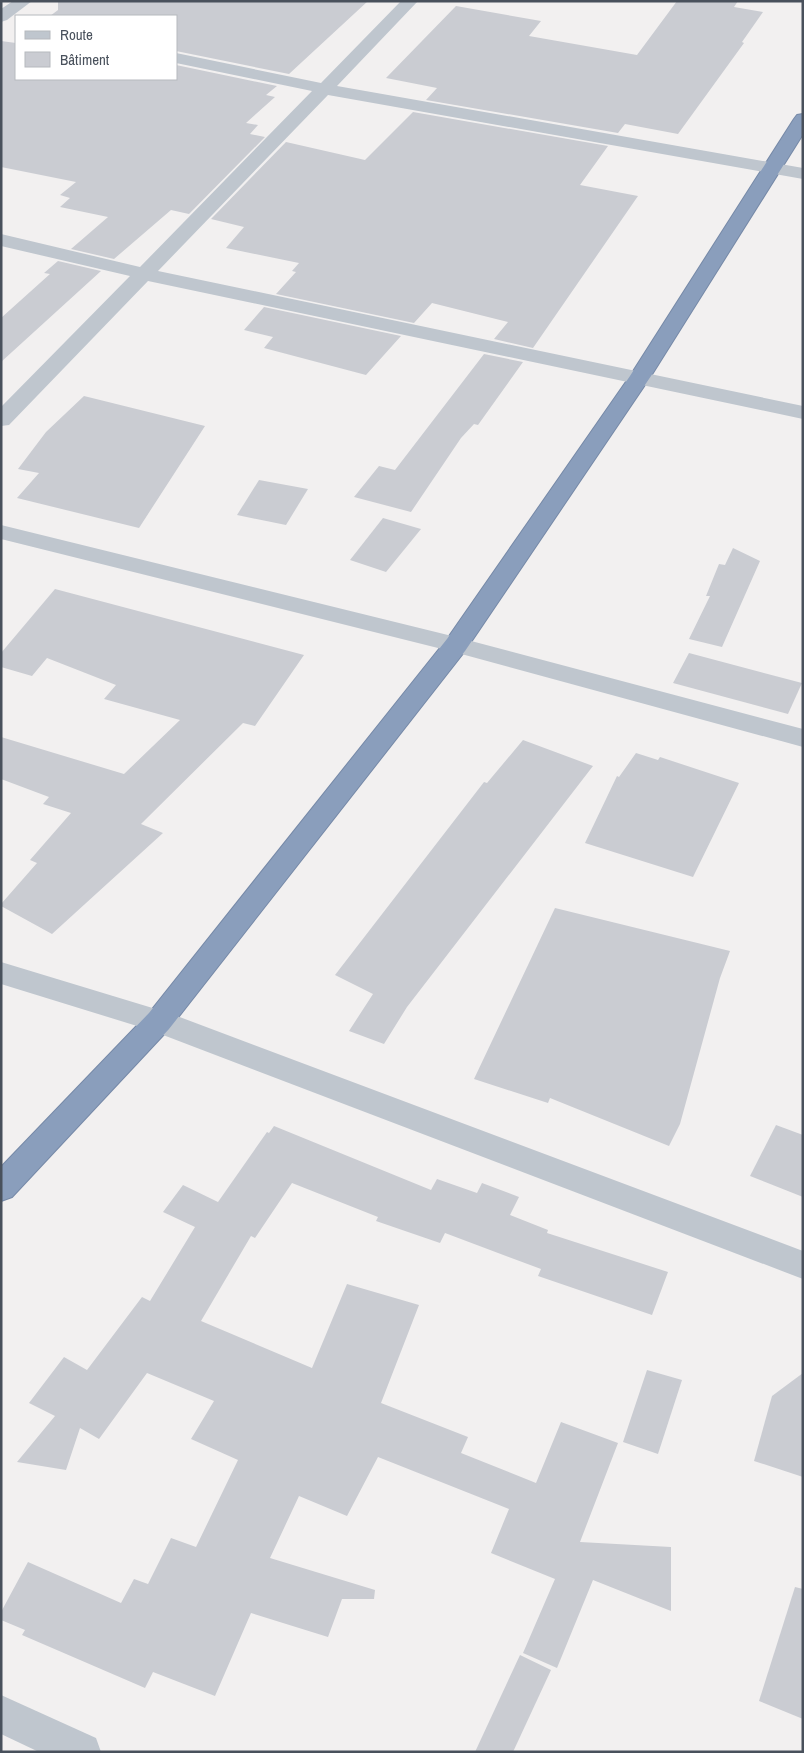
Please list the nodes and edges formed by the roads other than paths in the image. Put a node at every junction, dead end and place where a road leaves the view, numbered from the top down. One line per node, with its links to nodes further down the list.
1 (24, 1): 3 (street)
2 (410, 1): 6 (street)
3 (1, 19): 4 (street)
4 (15, 24)
5 (178, 58): 6 (street)
6 (326, 89): 8 (street); 11 (street)
7 (803, 119): 8 (highway)
8 (771, 168): 9 (street); 12 (highway)
9 (803, 174)
10 (1, 240): 11 (street)
11 (143, 276): 12 (street); 14 (street)
12 (640, 376): 13 (street); 16 (highway)
13 (803, 413)
14 (1, 420)
15 (1, 532): 16 (street)
16 (456, 645): 17 (street); 19 (highway)
17 (803, 738)
18 (1, 973): 19 (street)
19 (159, 1021): 20 (highway); 21 (street)
20 (1, 1188)
21 (803, 1265)
22 (1, 1714): 23 (street)
23 (82, 1752)

